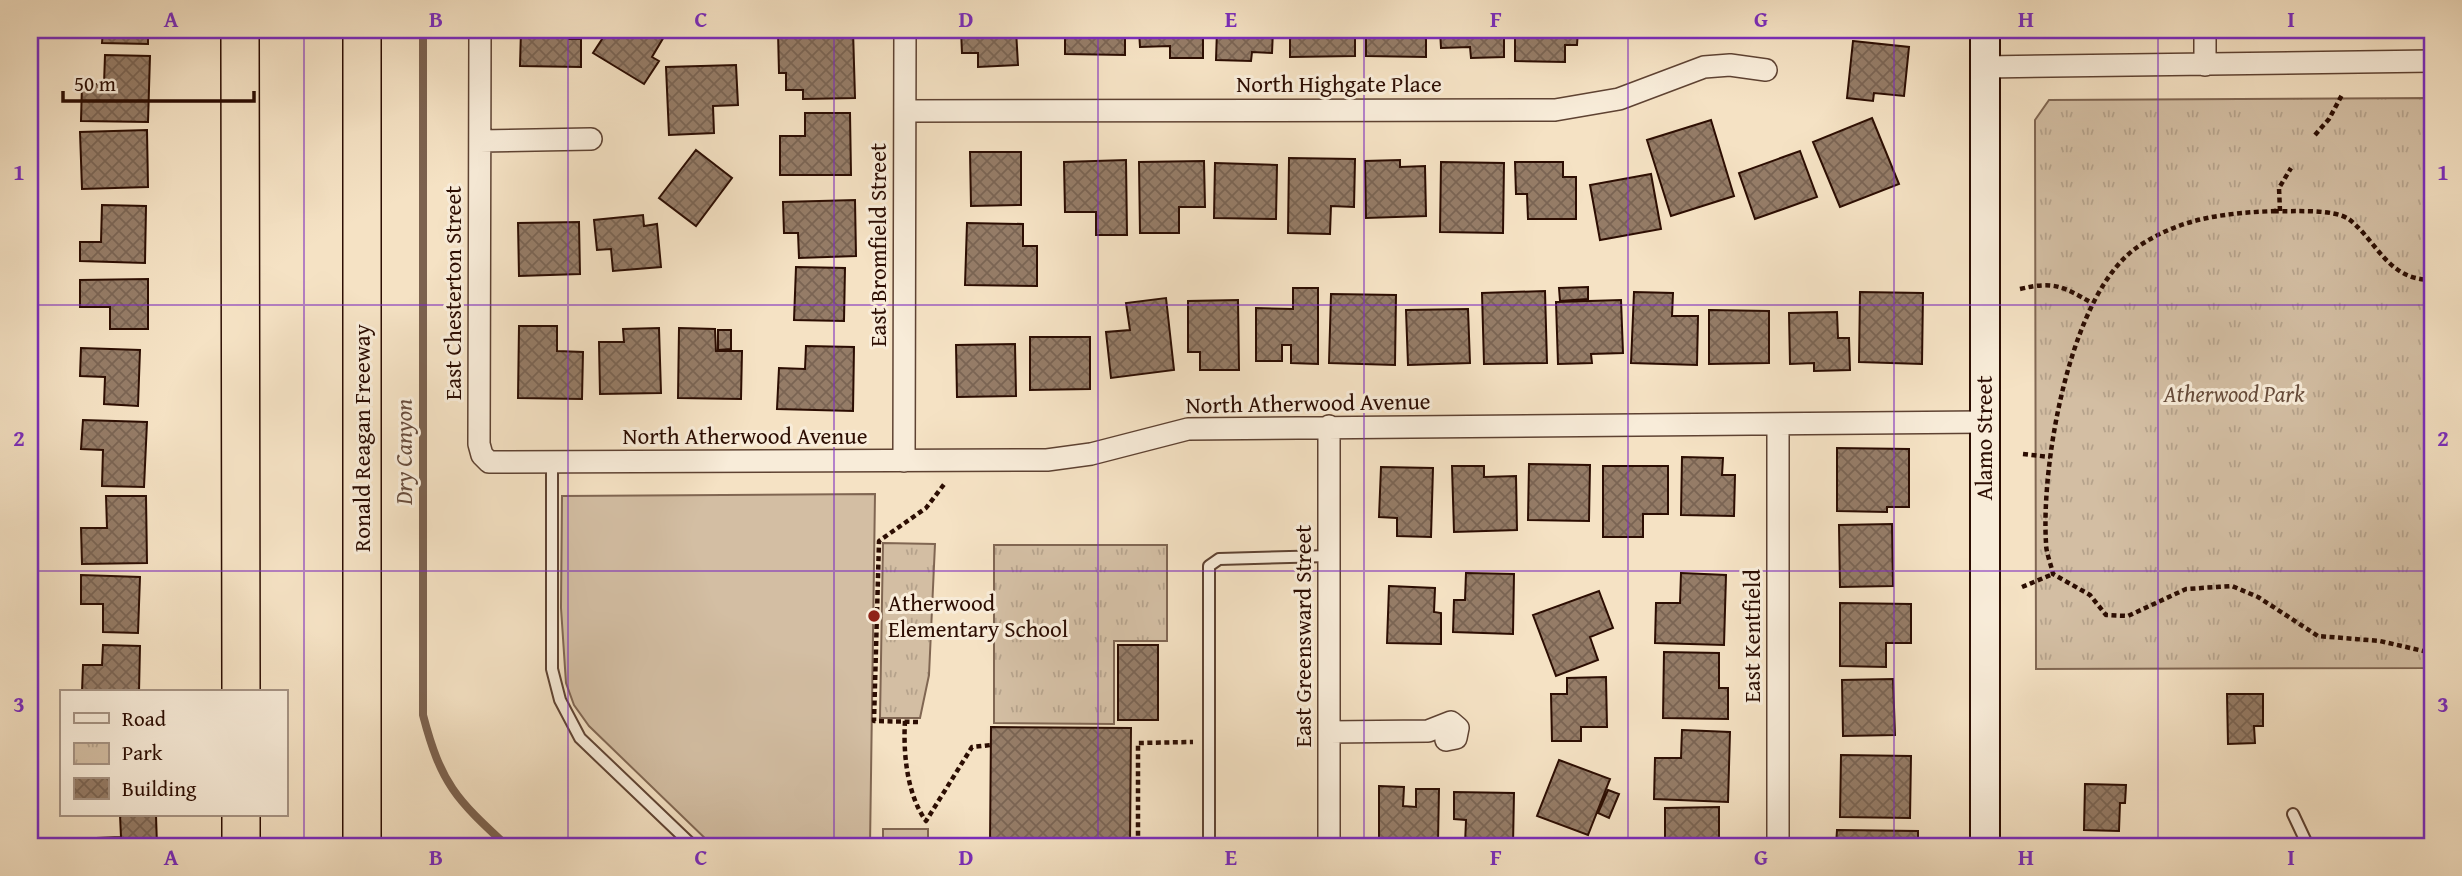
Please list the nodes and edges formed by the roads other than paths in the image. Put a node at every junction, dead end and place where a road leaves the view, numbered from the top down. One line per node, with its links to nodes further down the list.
1 (240, 30): 21 (highway)
2 (362, 30): 27 (highway, Ronald Reagan Freeway)
3 (480, 30): 13 (street, East Chesterton Street)
4 (905, 30): 11 (street, East Bromfield Street)
5 (1985, 30): 9 (main road, Alamo Street)
6 (2205, 30): 8 (street)
7 (2432, 61): 8 (street)
8 (2205, 65): 9 (street)
9 (1985, 67): 14 (main road, Alamo Street)
10 (1766, 70): 11 (street, North Highgate Place)
11 (905, 111): 18 (street, East Bromfield Street)
12 (591, 139): 13 (street)
13 (480, 141): 17 (street, East Chesterton Street)
14 (1984, 422): 16 (street, North Atherwood Avenue); 32 (main road, Alamo Street)
15 (1329, 426): 16 (street, North Atherwood Avenue); 18 (street, North Atherwood Avenue); 20 (street, East Greensward Street)
16 (1779, 426): 31 (street, East Kentfield)
17 (479, 444): 19 (street, North Atherwood Avenue)
18 (904, 461): 19 (street, North Atherwood Avenue)
19 (552, 464): 28 (lane)
20 (1329, 556): 22 (street, East Greensward Street); 29 (lane)
21 (241, 690)
22 (1329, 732): 23 (street); 30 (street, East Greensward Street)
23 (1446, 740)
24 (2293, 814): 33 (lane)
25 (241, 816): 26 (highway)
26 (241, 846)
27 (362, 846)
28 (693, 846)
29 (1209, 846)
30 (1329, 846)
31 (1778, 846)
32 (1985, 846)
33 (2308, 846)

